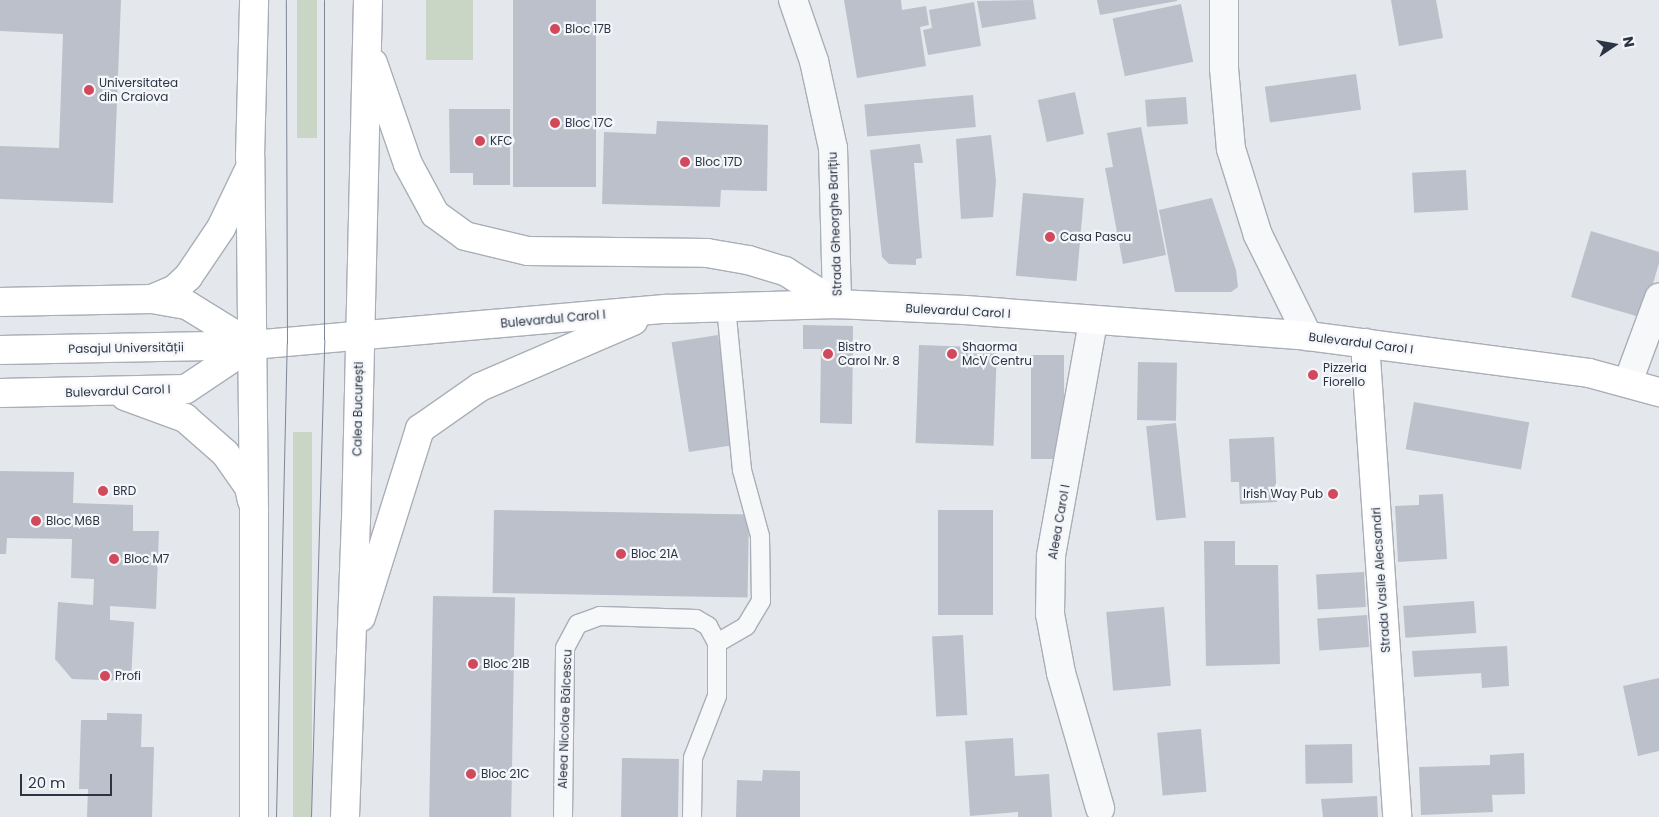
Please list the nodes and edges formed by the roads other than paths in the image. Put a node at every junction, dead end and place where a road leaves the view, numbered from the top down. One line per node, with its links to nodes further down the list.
1 (254, 0): 6 (main road)
2 (368, 0): 5 (main road, Calea București)
3 (793, 0): 10 (street, Strada Gheorghe Barițiu)
4 (1224, 0): 15 (street)
5 (368, 47): 10 (main road); 14 (main road, Calea București)
6 (250, 167): 8 (main road); 17 (main road)
7 (1659, 298): 19 (street)
8 (152, 300): 9 (main road); 17 (main road)
9 (0, 302)
10 (837, 304): 11 (main road, Bulevardul Carol I); 13 (main road, Bulevardul Carol I)
11 (726, 308): 12 (main road, Bulevardul Carol I); 24 (lane)
12 (667, 309): 14 (main road, Bulevardul Carol I); 25 (main road)
13 (1093, 322): 15 (main road, Bulevardul Carol I); 26 (street, Aleea Carol I)
14 (359, 336): 17 (main road, Bulevardul Carol I); 25 (main road, Calea București)
15 (1308, 336): 16 (main road, Bulevardul Carol I)
16 (1365, 343): 19 (main road, Bulevardul Carol I); 31 (main road, Strada Vasile Alecsandri)
17 (252, 345): 18 (main road, Pasajul Universității); 20 (main road, Bulevardul Carol I); 23 (main road)
18 (0, 350)
19 (1628, 382): 21 (main road, Bulevardul Carol I)
20 (115, 392): 22 (main road, Bulevardul Carol I); 23 (main road)
21 (1659, 392)
22 (0, 393)
23 (254, 512): 27 (main road)
24 (717, 643): 29 (lane, Aleea Nicolae Bălcescu); 30 (lane)
25 (350, 652): 28 (main road, Calea București)
26 (1100, 808)
27 (254, 817)
28 (345, 817)
29 (563, 817)
30 (692, 817)
31 (1397, 817)

